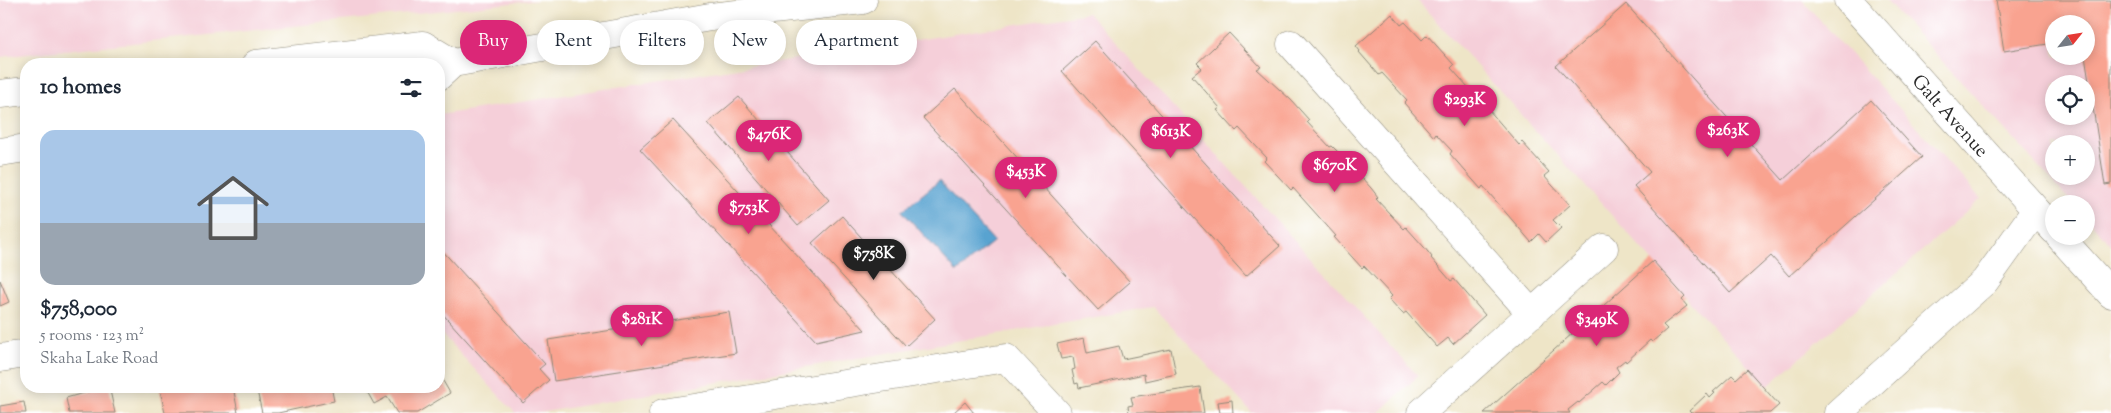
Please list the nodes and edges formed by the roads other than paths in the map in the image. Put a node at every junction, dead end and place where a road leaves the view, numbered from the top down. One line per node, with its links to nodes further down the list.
1 (863, 0): 3 (main road)
2 (1848, 0): 12 (main road, Galt Avenue)
3 (835, 2): 7 (main road)
4 (1291, 44): 17 (main road)
5 (311, 58): 6 (main road)
6 (435, 58)
7 (446, 69)
8 (20, 92): 9 (main road)
9 (0, 94)
10 (20, 149): 11 (main road)
11 (0, 152)
12 (2036, 210): 13 (main road, Galt Avenue); 23 (main road)
13 (2045, 220)
14 (2067, 245): 16 (main road)
15 (1604, 248): 17 (main road)
16 (2111, 294)
17 (1532, 314): 22 (main road)
18 (20, 355): 19 (main road)
19 (0, 358)
20 (663, 413): 21 (main road)
21 (1057, 413)
22 (1422, 413)
23 (1838, 413)

